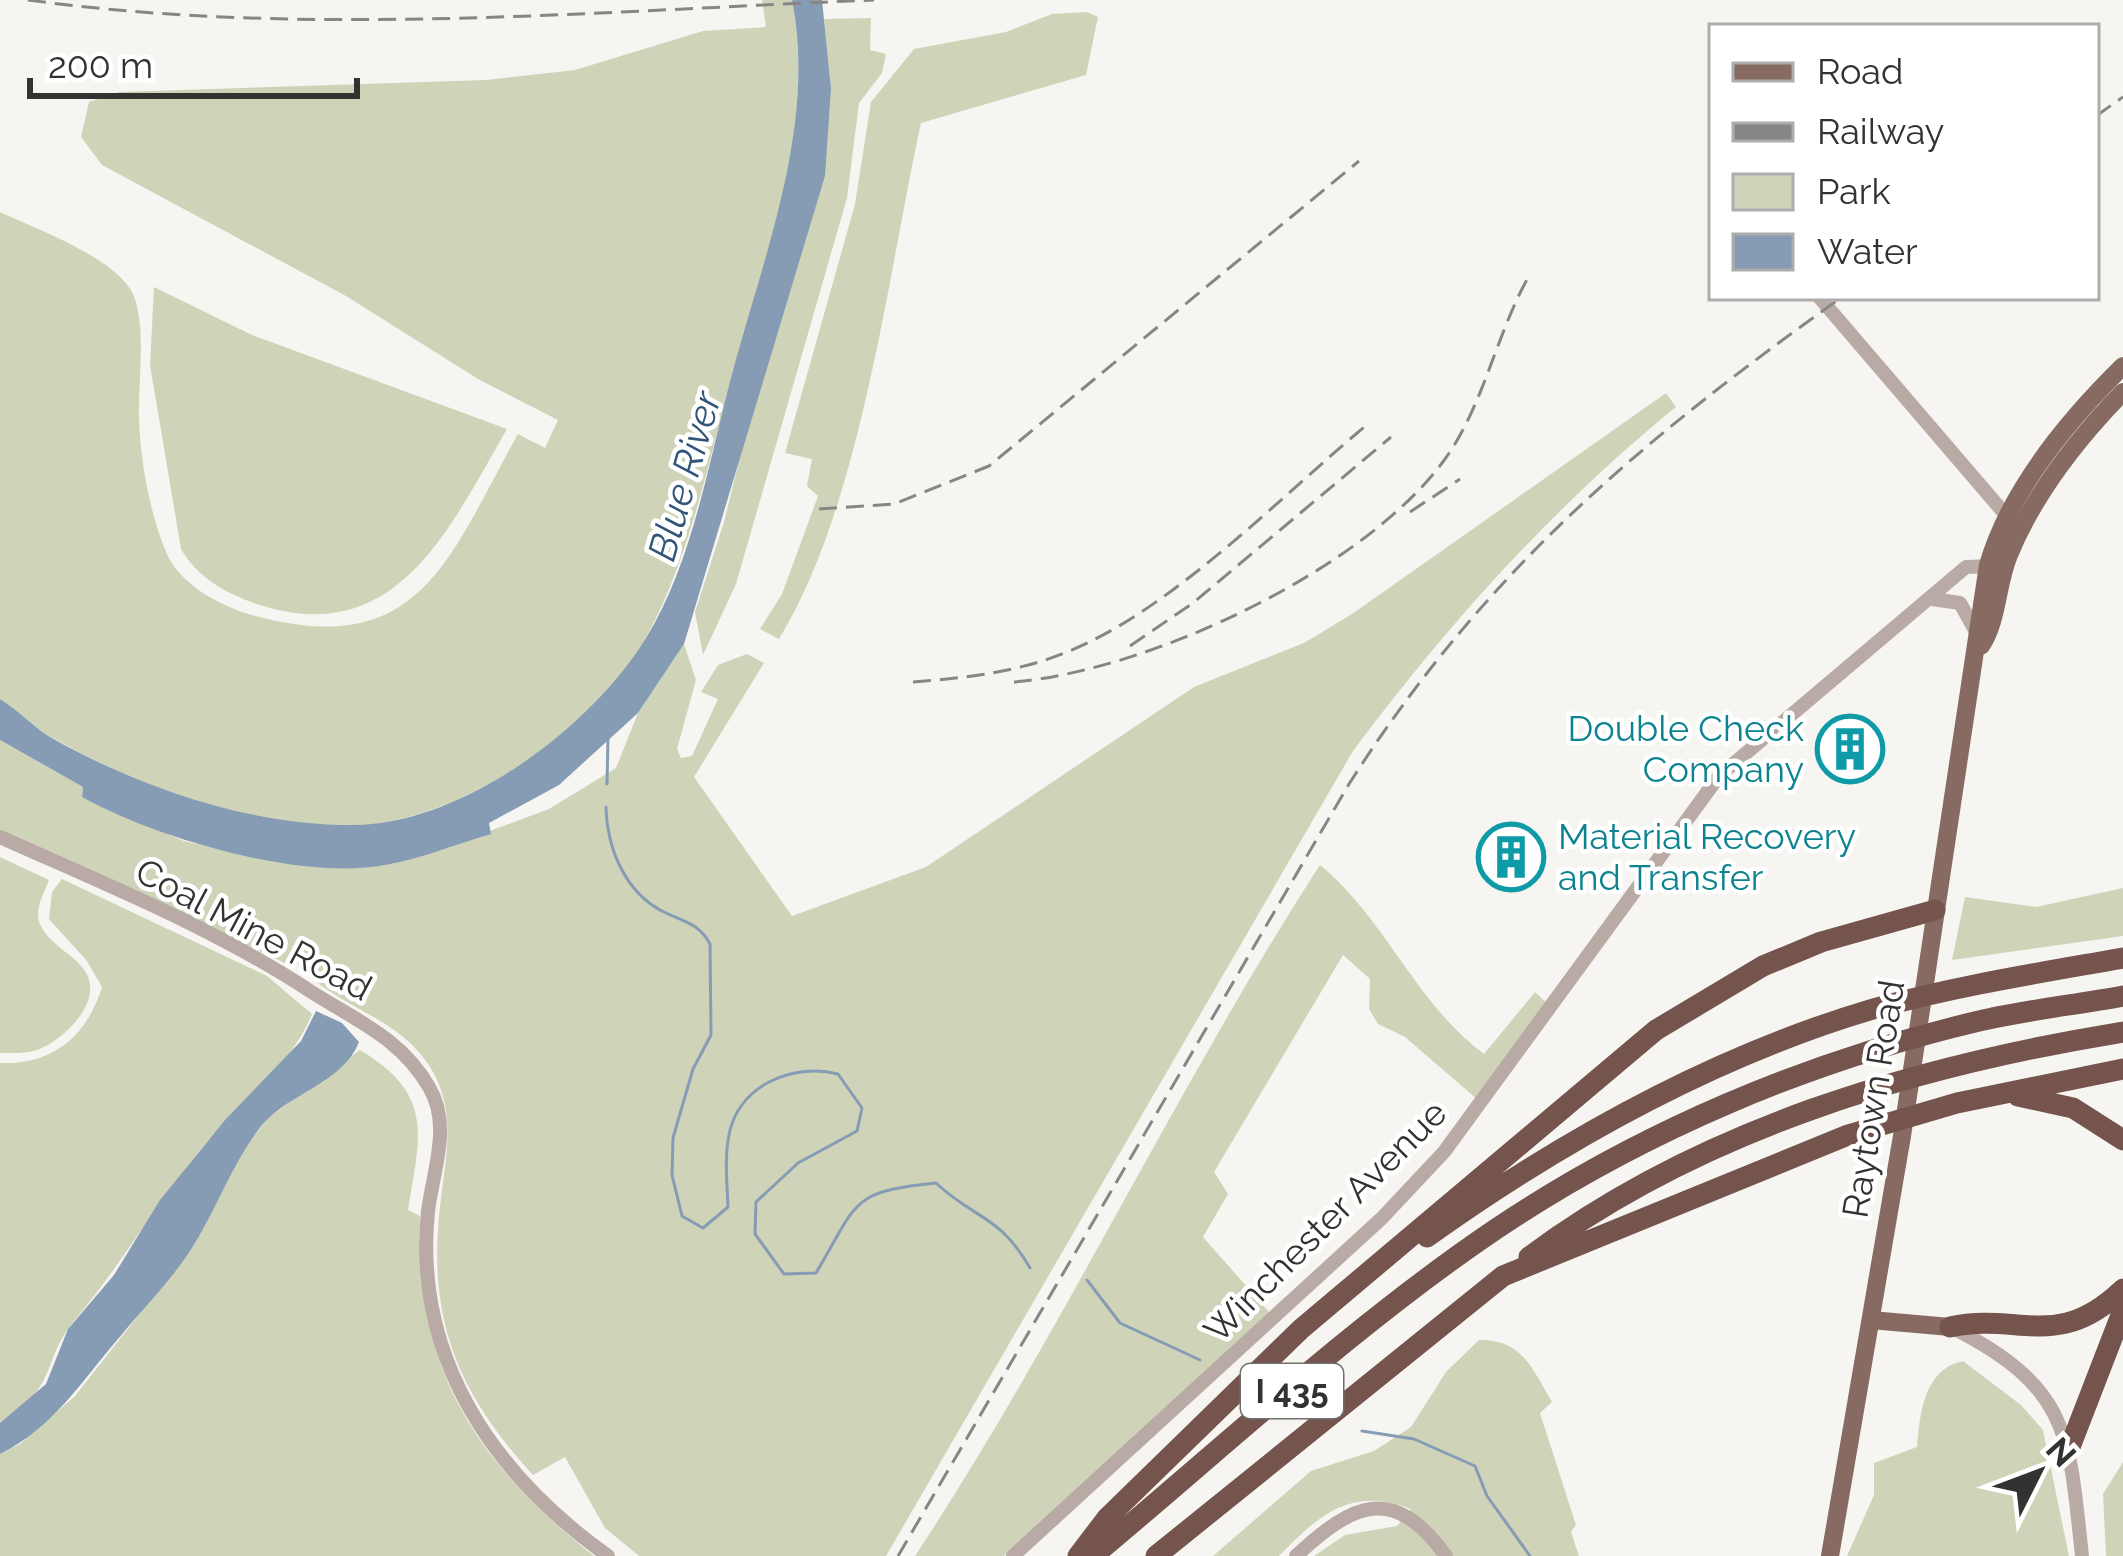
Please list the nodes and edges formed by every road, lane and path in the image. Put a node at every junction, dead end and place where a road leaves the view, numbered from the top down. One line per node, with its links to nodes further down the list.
1 (1822, 300): 4 (street)
2 (2123, 366): 4 (main road, Raytown Road)
3 (2123, 392): 4 (main road, Raytown Road)
4 (2015, 524): 5 (main road, Raytown Road)
5 (1996, 567): 6 (street, Winchester Avenue); 7 (main road, Raytown Road); 8 (main road, Raytown Road)
6 (1932, 598): 7 (street); 25 (street, Winchester Avenue)
7 (1976, 631): 8 (main road, Raytown Road)
8 (1976, 652): 10 (main road, Raytown Road)
9 (0, 837): 24 (street, Coal Mine Road)
10 (1934, 910): 20 (main road, Raytown Road); 22 (highway)
11 (2123, 958): 22 (highway)
12 (2123, 996): 27 (highway, I 435)
13 (2123, 1032): 17 (highway, I 435)
14 (2123, 1069): 15 (highway)
15 (2006, 1094): 16 (highway); 17 (highway)
16 (2123, 1140)
17 (1503, 1276): 28 (highway, I 435)
18 (2123, 1289): 21 (highway)
19 (2123, 1310): 23 (highway)
20 (1870, 1320): 21 (main road); 31 (main road, Raytown Road)
21 (1950, 1327): 23 (street)
22 (1291, 1345): 26 (highway)
23 (2070, 1447): 32 (street)
24 (608, 1556)
25 (1013, 1556)
26 (1078, 1556)
27 (1093, 1556)
28 (1156, 1556)
29 (1296, 1556): 30 (street)
30 (1446, 1556)
31 (1830, 1556)
32 (2083, 1556)

